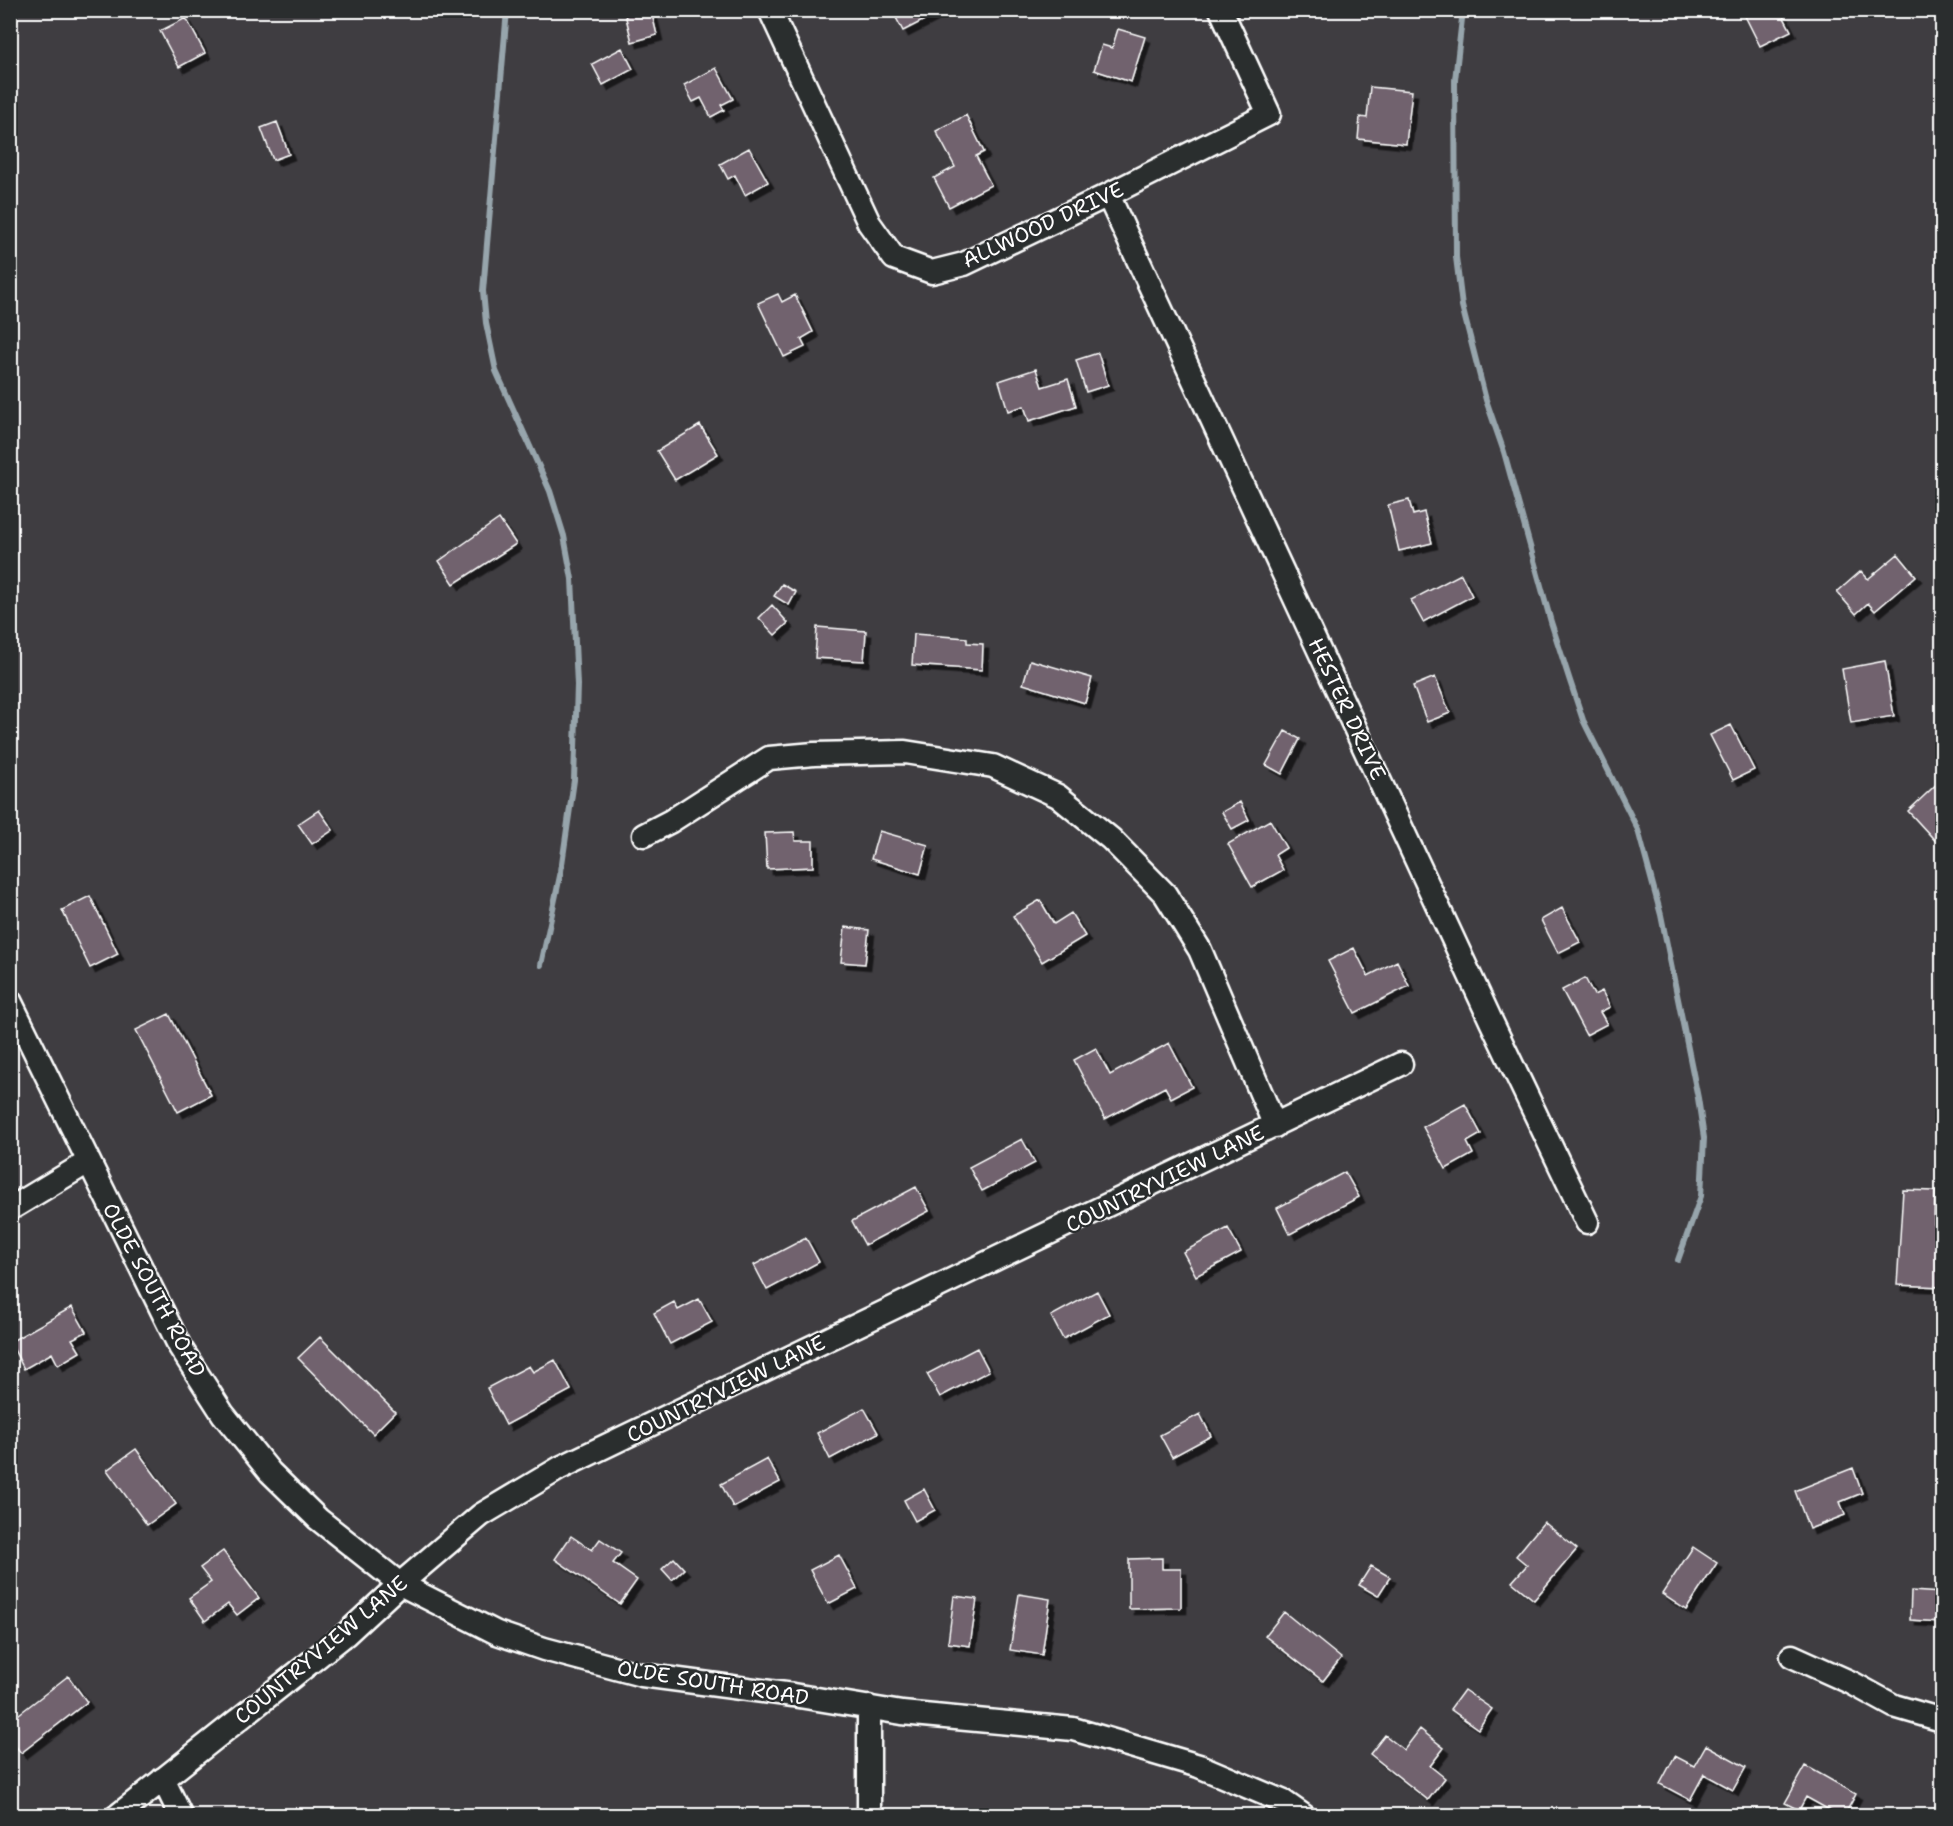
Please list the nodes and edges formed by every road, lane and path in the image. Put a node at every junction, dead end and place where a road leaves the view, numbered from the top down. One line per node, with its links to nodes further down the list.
1 (770, 10): 3 (street, ALLWOOD DRIVE)
2 (1221, 10): 3 (street, ALLWOOD DRIVE)
3 (1108, 195): 10 (street, HESTER DRIVE)
4 (644, 835): 7 (street)
5 (10, 1001): 8 (street, OLDE SOUTH ROAD)
6 (1401, 1065): 7 (street, COUNTRYVIEW LANE)
7 (1275, 1126): 11 (street, COUNTRYVIEW LANE)
8 (88, 1162): 9 (street); 11 (street, OLDE SOUTH ROAD)
9 (10, 1209)
10 (1587, 1222)
11 (400, 1584): 13 (street, OLDE SOUTH ROAD); 15 (street, COUNTRYVIEW LANE)
12 (1792, 1656): 14 (street)
13 (869, 1707): 18 (street); 19 (street, OLDE SOUTH ROAD)
14 (1942, 1720)
15 (163, 1779): 16 (street, COUNTRYVIEW LANE); 17 (street)
16 (117, 1815)
17 (181, 1815)
18 (869, 1815)
19 (1304, 1815)

